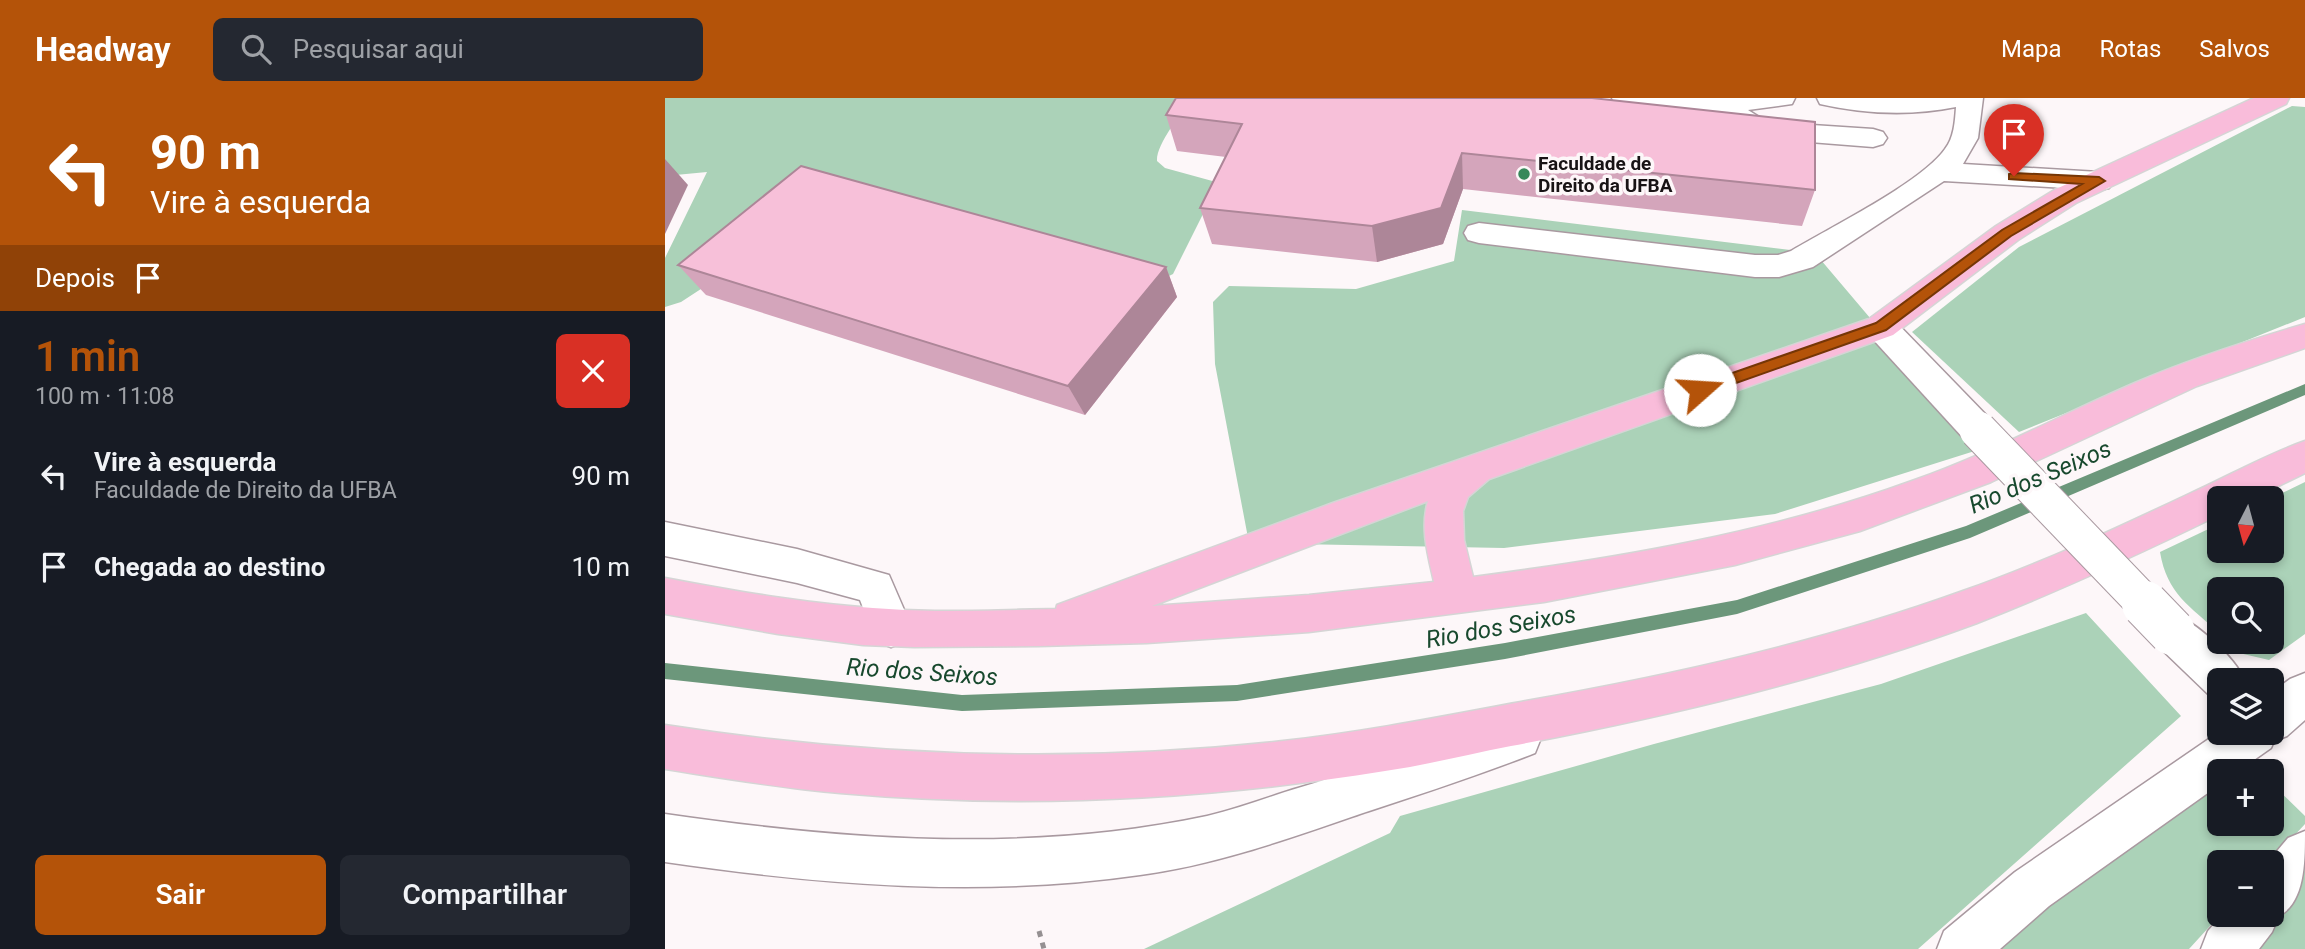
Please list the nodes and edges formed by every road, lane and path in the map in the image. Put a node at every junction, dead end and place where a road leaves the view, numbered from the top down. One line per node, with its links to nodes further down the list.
1 (1625, 98): 8 (street)
2 (1782, 98): 8 (street)
3 (1830, 98): 4 (street)
4 (1963, 98)
5 (1970, 98): 11 (street)
6 (2204, 98): 9 (main road)
7 (2276, 98): 9 (main road)
8 (1721, 105): 10 (street)
9 (2211, 128): 12 (main road)
10 (1873, 138)
11 (1939, 172): 12 (street); 13 (street)
12 (2099, 181): 14 (main road)
13 (1479, 233)
14 (1881, 327): 17 (main road); 23 (street, bridge)
15 (2305, 336): 20 (main road)
16 (2305, 456): 25 (main road)
17 (1476, 469): 20 (main road); 22 (main road)
18 (665, 539): 21 (street)
19 (665, 596): 21 (main road)
20 (1458, 597): 22 (main road)
21 (891, 628): 22 (main road)
22 (1044, 629)
23 (2210, 668)
24 (2305, 693): 26 (street)
25 (1610, 707): 28 (main road); 29 (street)
26 (2284, 711)
27 (2238, 745): 35 (street)
28 (665, 747)
29 (665, 838)
30 (2305, 855): 31 (street)
31 (2284, 880)
32 (2245, 927): 36 (street)
33 (1039, 930): 34 (path)
34 (1044, 949)
35 (1962, 949)
36 (2227, 949)

